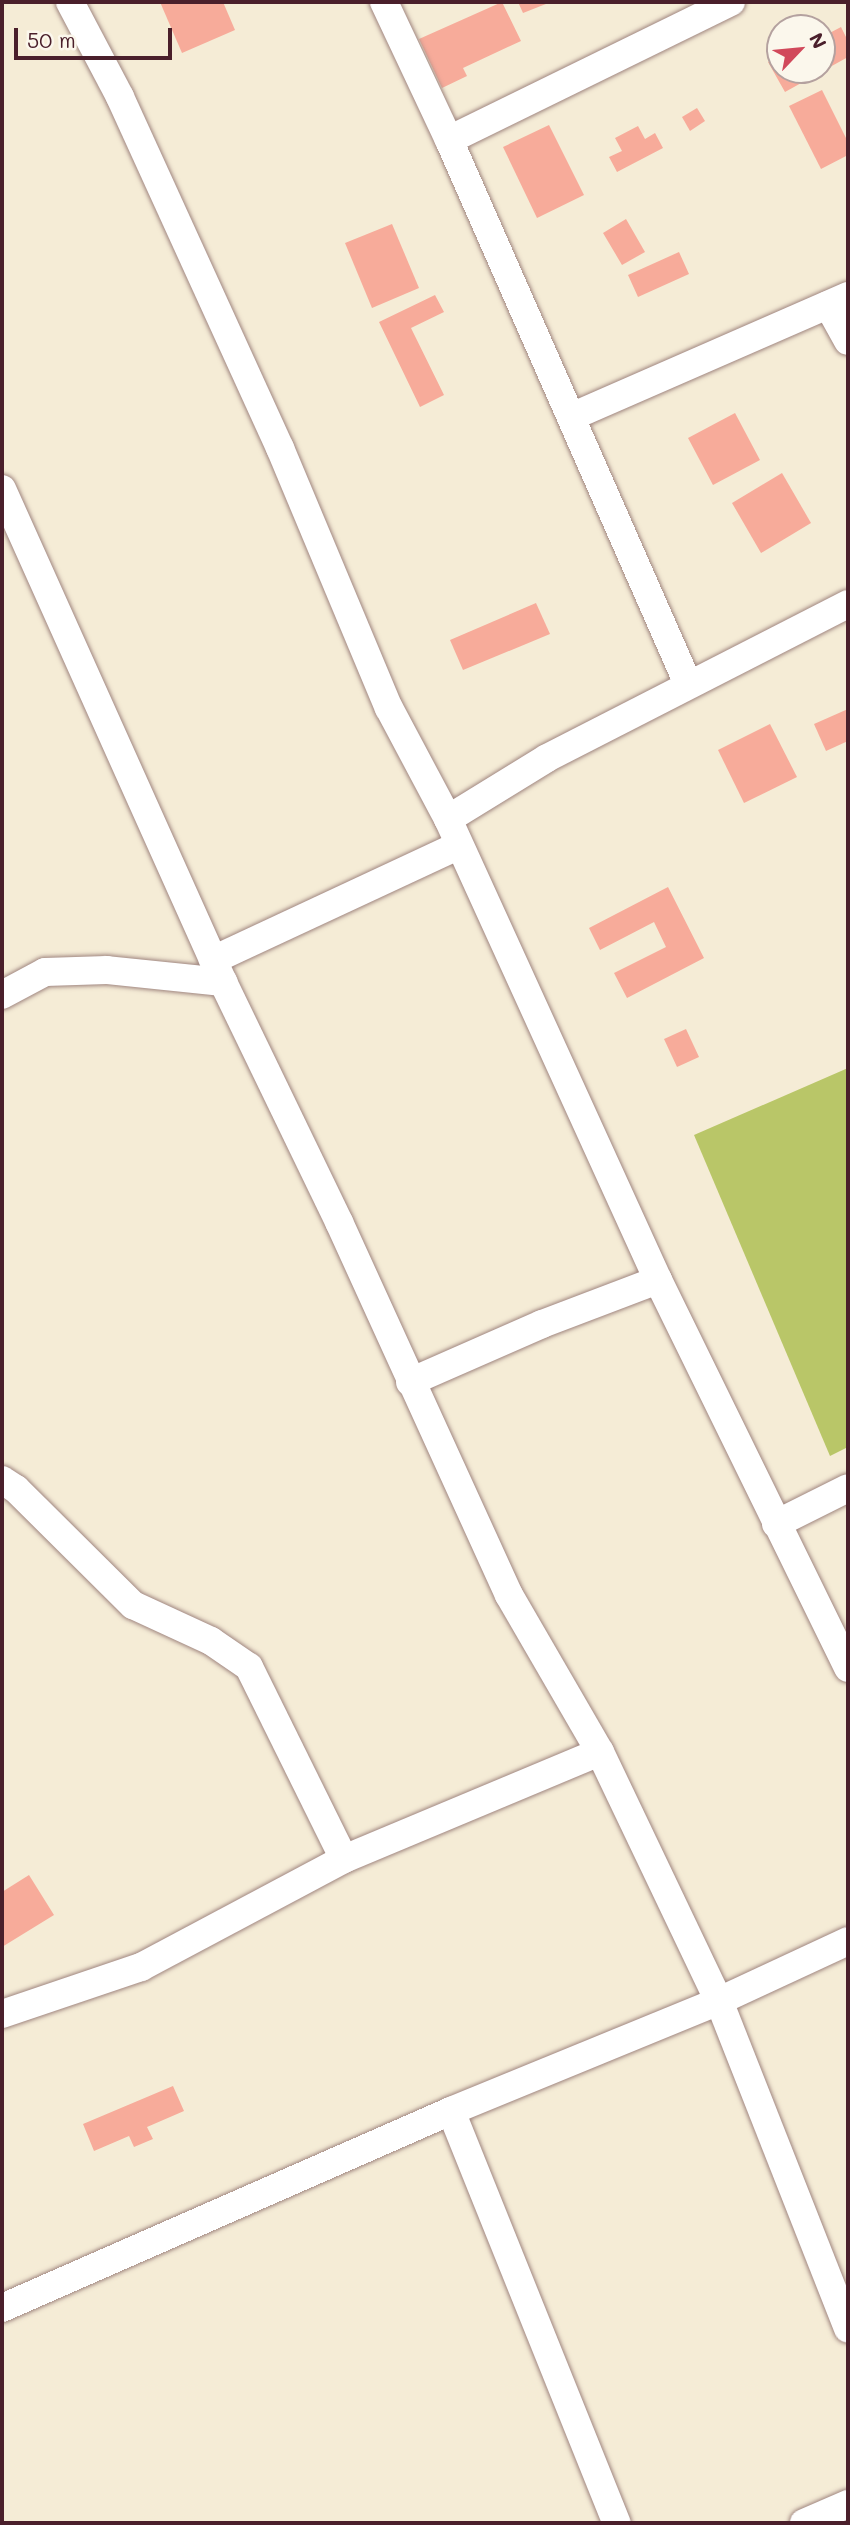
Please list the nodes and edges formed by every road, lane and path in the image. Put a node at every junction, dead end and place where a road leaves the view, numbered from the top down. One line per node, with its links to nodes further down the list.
1 (70, 2): 11 (street)
2 (384, 2): 4 (street)
3 (731, 2): 4 (street)
4 (449, 139): 7 (street)
5 (838, 300): 6 (street); 7 (street)
6 (848, 341)
7 (571, 417): 10 (street)
8 (2, 489): 13 (street)
9 (848, 604): 10 (street)
10 (688, 684): 11 (street)
11 (449, 819): 12 (street)
12 (458, 846): 13 (street); 15 (street)
13 (218, 971): 14 (street); 16 (street)
14 (2, 995)
15 (658, 1280): 16 (street); 19 (street)
16 (410, 1382): 21 (street)
17 (2, 1480): 22 (street)
18 (848, 1488): 19 (street)
19 (776, 1524): 20 (street)
20 (848, 1668)
21 (600, 1752): 22 (street); 24 (street)
22 (344, 1859): 25 (street)
23 (848, 1941): 24 (street)
24 (719, 2001): 26 (street); 28 (street)
25 (2, 2014)
26 (451, 2111): 27 (street); 30 (street)
27 (2, 2308)
28 (848, 2328)
29 (848, 2504): 31 (street)
30 (617, 2523)
31 (804, 2523)

